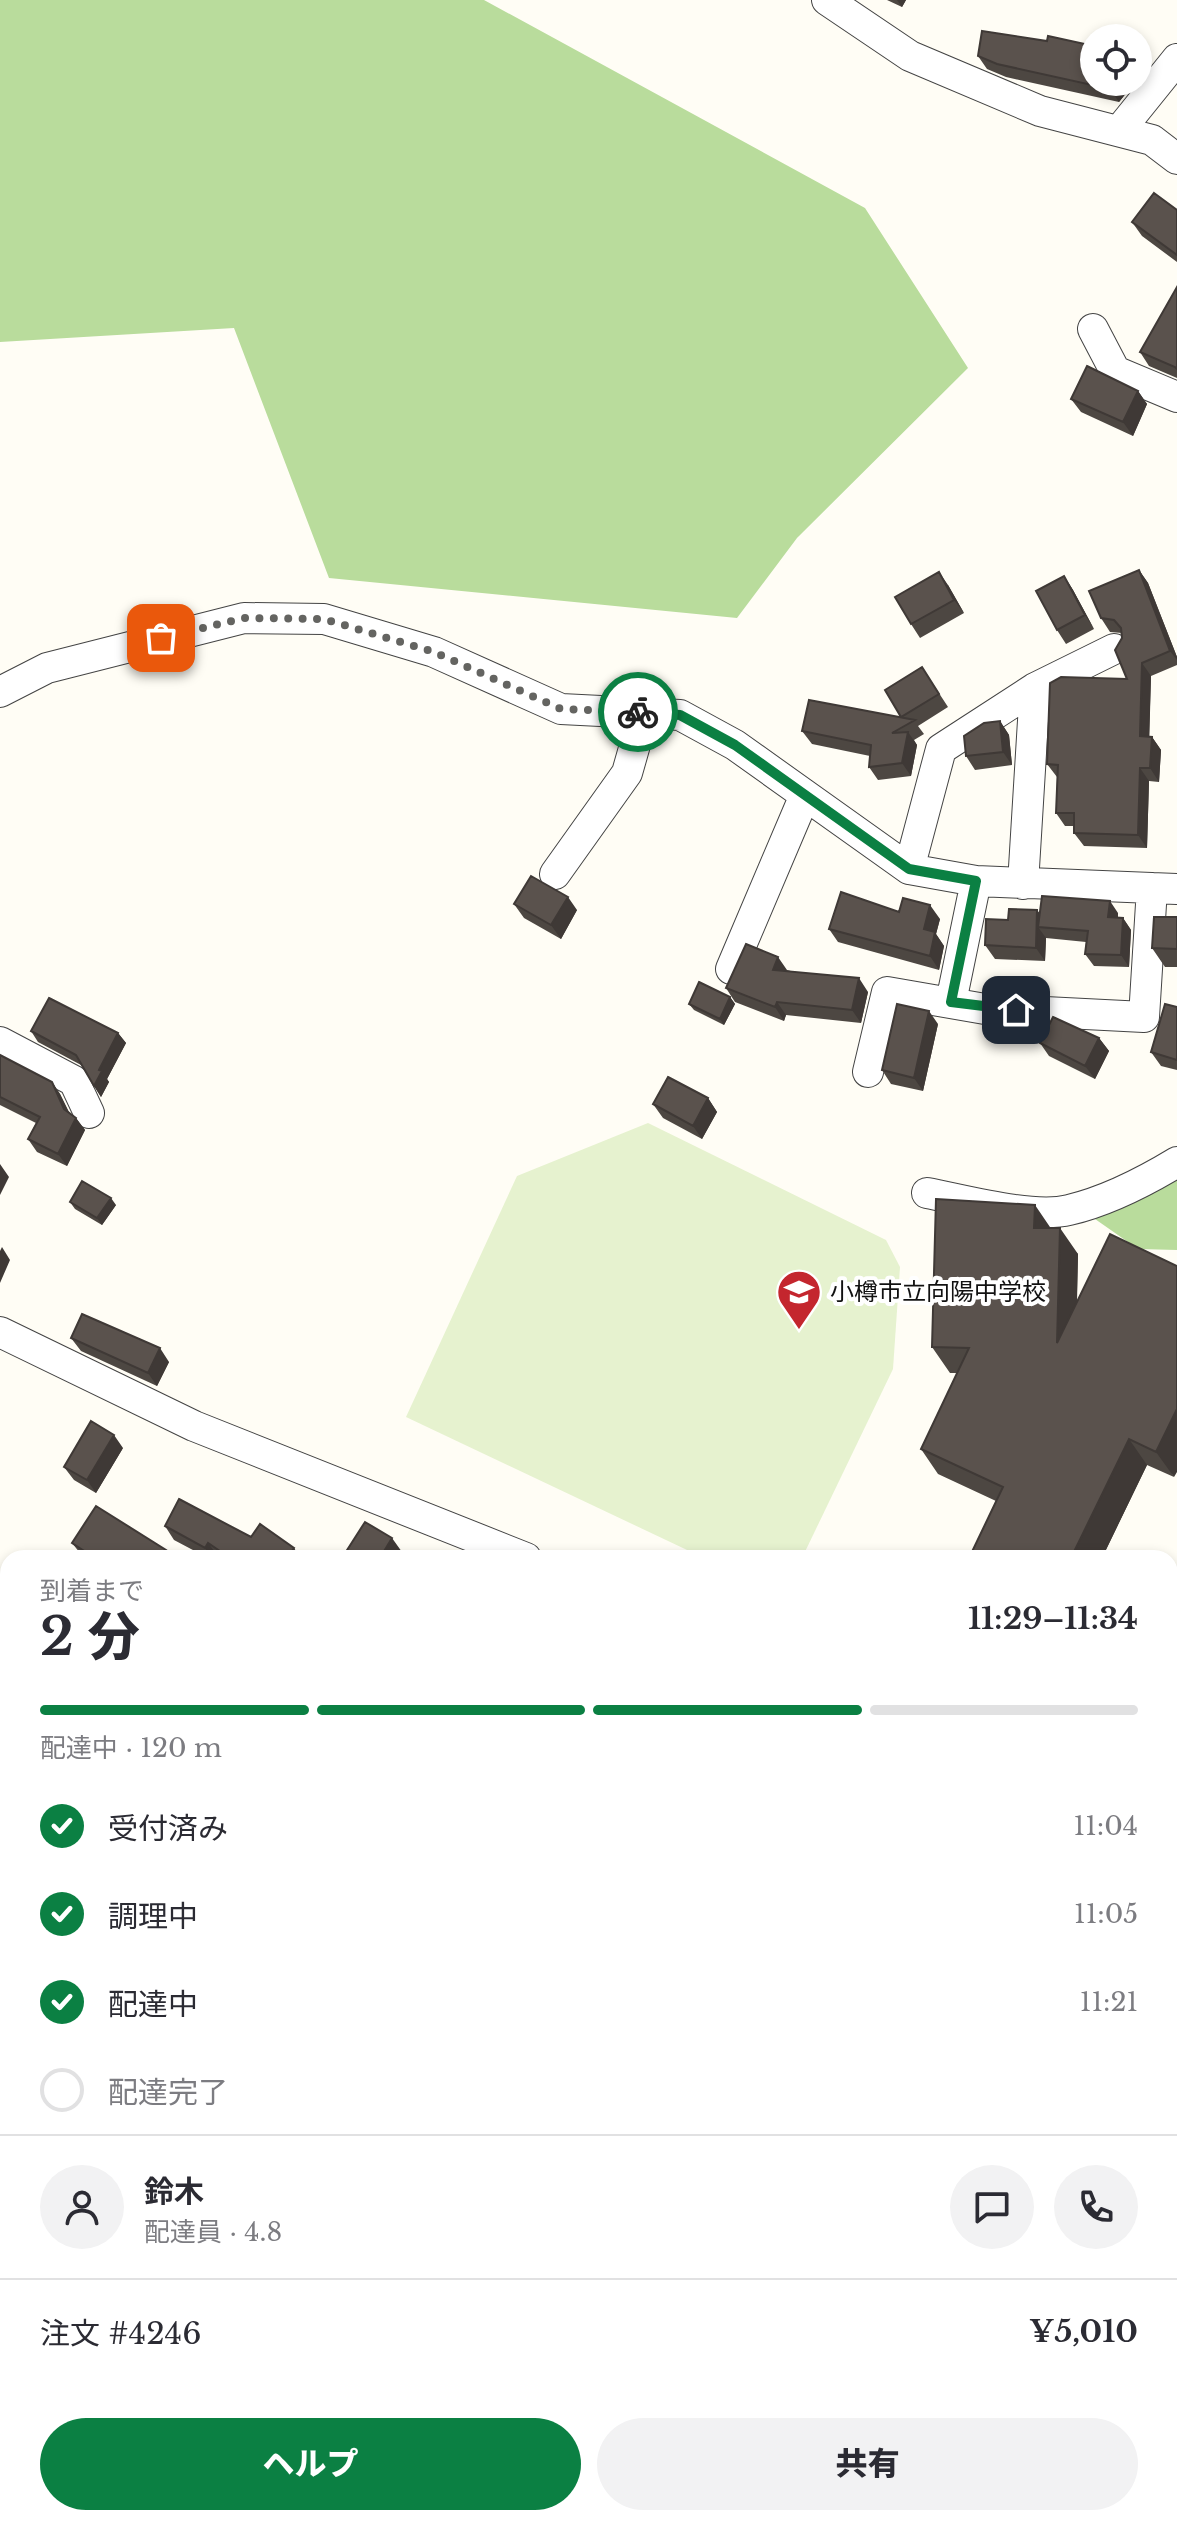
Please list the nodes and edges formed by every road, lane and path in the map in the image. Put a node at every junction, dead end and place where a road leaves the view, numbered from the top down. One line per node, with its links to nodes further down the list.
1 (827, 0): 3 (street)
2 (1177, 59): 3 (street)
3 (1119, 131): 4 (street)
4 (1177, 159)
5 (1093, 329): 6 (street)
6 (1177, 397)
7 (1114, 649): 8 (street)
8 (1035, 688): 12 (street); 15 (street)
9 (0, 692): 10 (street)
10 (644, 713): 11 (street); 13 (street)
11 (805, 795): 12 (street); 17 (street)
12 (909, 869): 14 (street)
13 (555, 874)
14 (976, 881): 15 (street); 18 (street)
15 (1023, 884): 16 (street)
16 (1165, 889): 18 (street)
17 (731, 969)
18 (951, 1002): 20 (street)
19 (0, 1042): 21 (street)
20 (868, 1072)
21 (89, 1113)
22 (1177, 1162): 23 (street)
23 (927, 1193)
24 (0, 1332): 25 (street)
25 (506, 1550)

